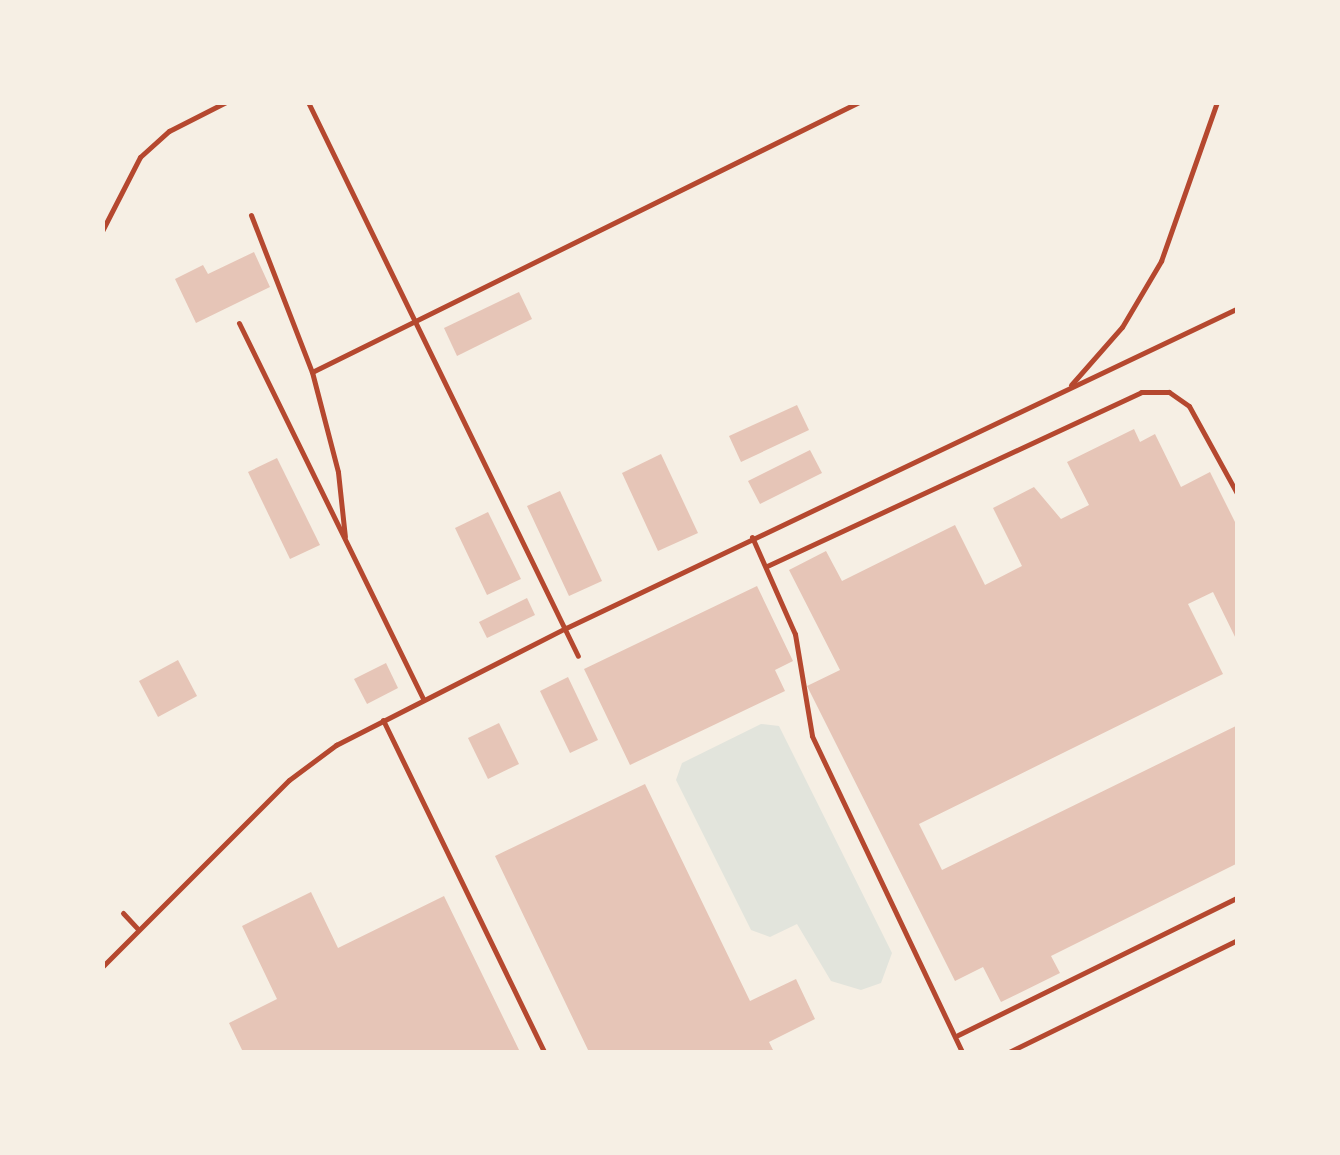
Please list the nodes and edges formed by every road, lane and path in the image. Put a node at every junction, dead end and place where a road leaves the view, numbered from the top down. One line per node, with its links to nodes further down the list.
1 (226, 102): 6 (lane)
2 (308, 102): 8 (lane)
3 (859, 102): 8 (lane)
4 (1217, 102): 11 (lane)
5 (250, 215): 10 (lane)
6 (102, 231)
7 (1238, 308): 11 (lane)
8 (415, 319): 10 (lane); 16 (lane)
9 (239, 323): 14 (lane)
10 (312, 372): 14 (lane)
11 (1064, 391): 13 (lane)
12 (1238, 494): 15 (lane)
13 (752, 537): 15 (lane); 16 (lane)
14 (345, 540): 18 (lane)
15 (767, 566): 25 (lane)
16 (566, 628): 17 (lane); 18 (lane)
17 (578, 656)
18 (423, 699): 19 (lane)
19 (383, 720): 22 (lane); 26 (lane)
20 (1238, 897): 25 (lane)
21 (123, 913): 22 (lane)
22 (139, 930): 24 (lane)
23 (1238, 940): 28 (lane)
24 (102, 967)
25 (958, 1036): 27 (lane)
26 (544, 1052)
27 (962, 1052)
28 (1010, 1052)

